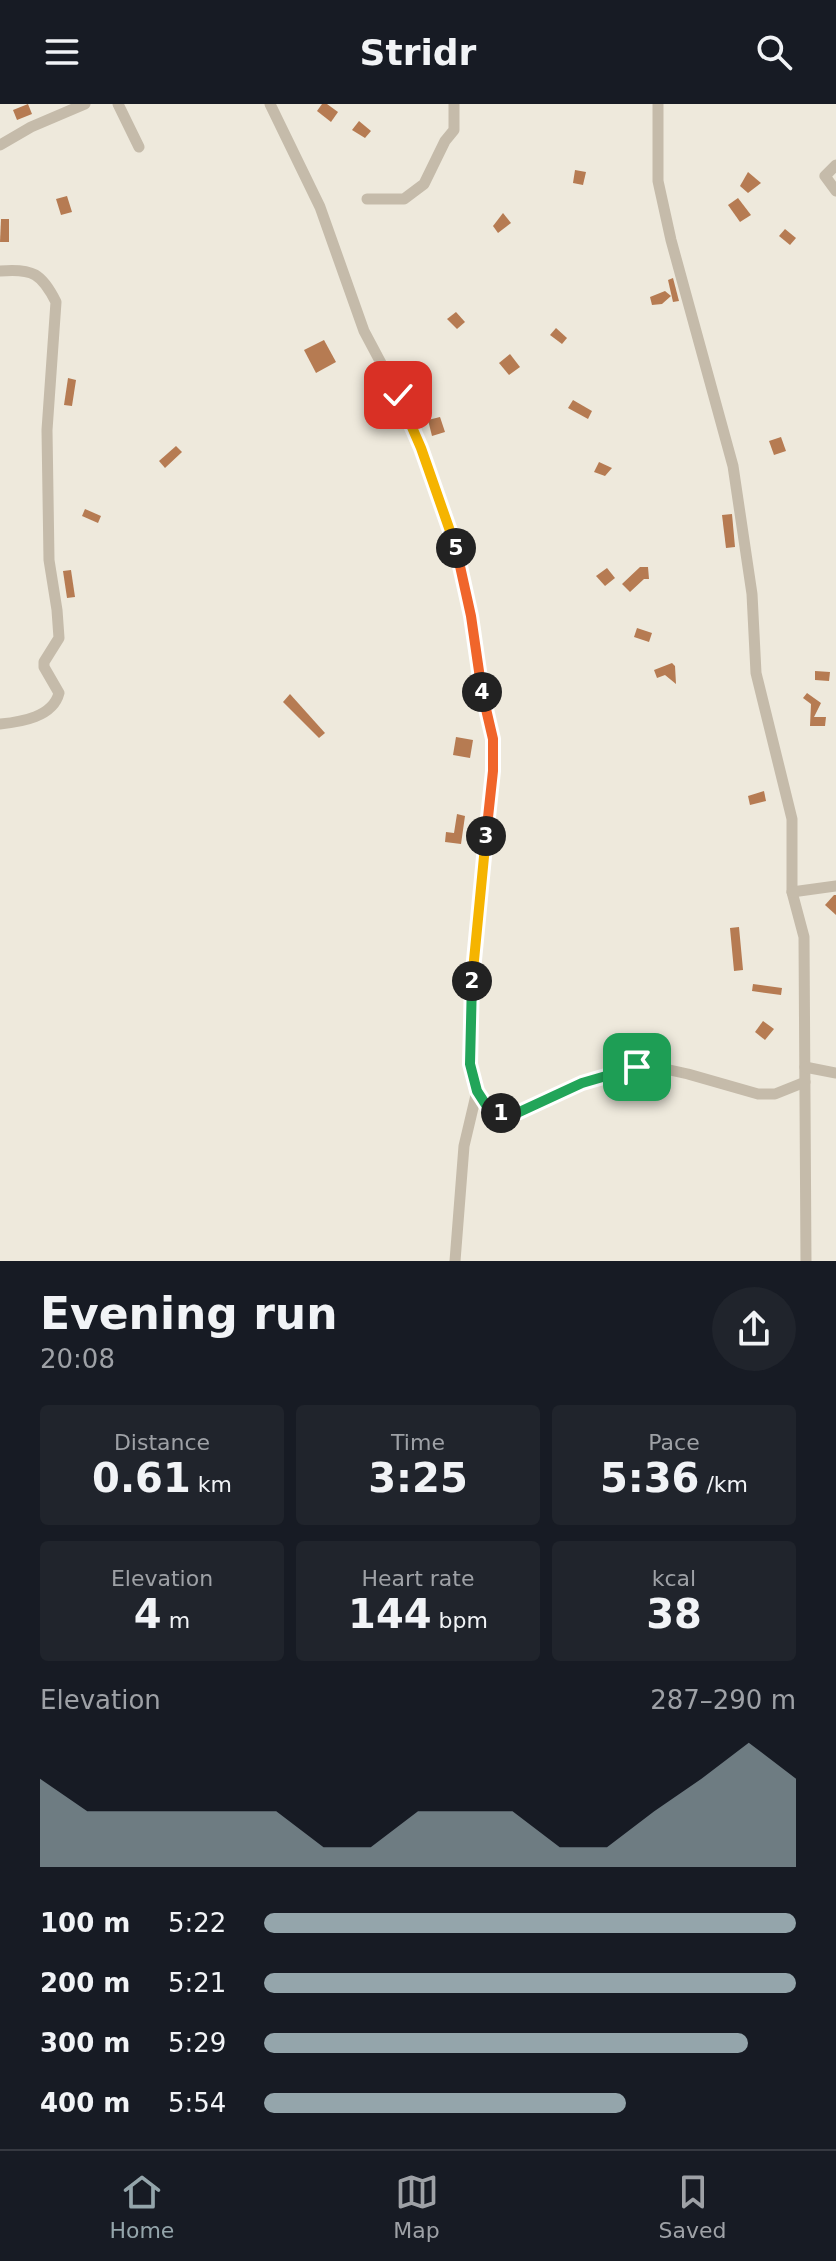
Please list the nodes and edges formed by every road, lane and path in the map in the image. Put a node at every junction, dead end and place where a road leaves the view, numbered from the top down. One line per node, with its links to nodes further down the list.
1 (85, 104): 6 (street)
2 (118, 104): 7 (street)
3 (270, 104): 18 (street)
4 (454, 104): 10 (street)
5 (658, 104): 14 (street)
6 (0, 145)
7 (139, 147)
8 (836, 165): 9 (street)
9 (836, 191)
10 (367, 199)
11 (0, 271): 12 (street)
12 (0, 724)
13 (836, 886): 14 (street)
14 (792, 892): 15 (street)
15 (805, 1067): 16 (street); 17 (street)
16 (836, 1073)
17 (805, 1082): 18 (street); 20 (street)
18 (477, 1091): 19 (street)
19 (455, 1261)
20 (806, 1261)

